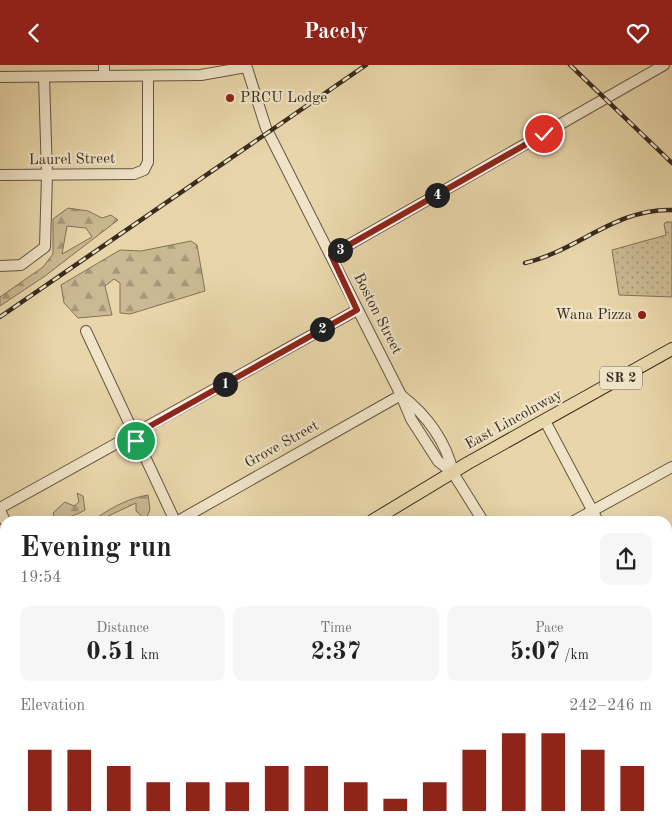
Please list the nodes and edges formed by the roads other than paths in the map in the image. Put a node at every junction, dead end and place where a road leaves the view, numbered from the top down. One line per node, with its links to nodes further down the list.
1 (104, 65): 4 (street)
2 (664, 65): 10 (street)
3 (246, 66): 5 (street); 10 (street, Boston Street)
4 (104, 76): 5 (street); 7 (street)
5 (148, 76): 9 (street, Laurel Street)
6 (0, 77): 7 (street)
7 (44, 77): 9 (street)
8 (0, 175): 9 (street, Laurel Street)
9 (47, 175): 11 (street)
10 (331, 255): 12 (street, Boston Street)
11 (0, 266)
12 (357, 310): 15 (street, Boston Street); 17 (street)
13 (86, 331): 17 (street)
14 (672, 349): 16 (main road, East Lincolnway / SR 2)
15 (401, 395): 19 (street, Boston Street); 23 (street, Grove Street)
16 (545, 421): 19 (main road, East Lincolnway / SR 2); 21 (street)
17 (134, 435): 20 (street); 22 (street)
18 (672, 467): 21 (street)
19 (453, 473): 24 (main road, East Lincolnway / SR 2); 25 (street, Boston Street)
20 (0, 509)
21 (592, 511): 26 (street); 27 (street)
22 (174, 516)
23 (185, 516)
24 (380, 516)
25 (479, 516)
26 (583, 516)
27 (595, 516)

